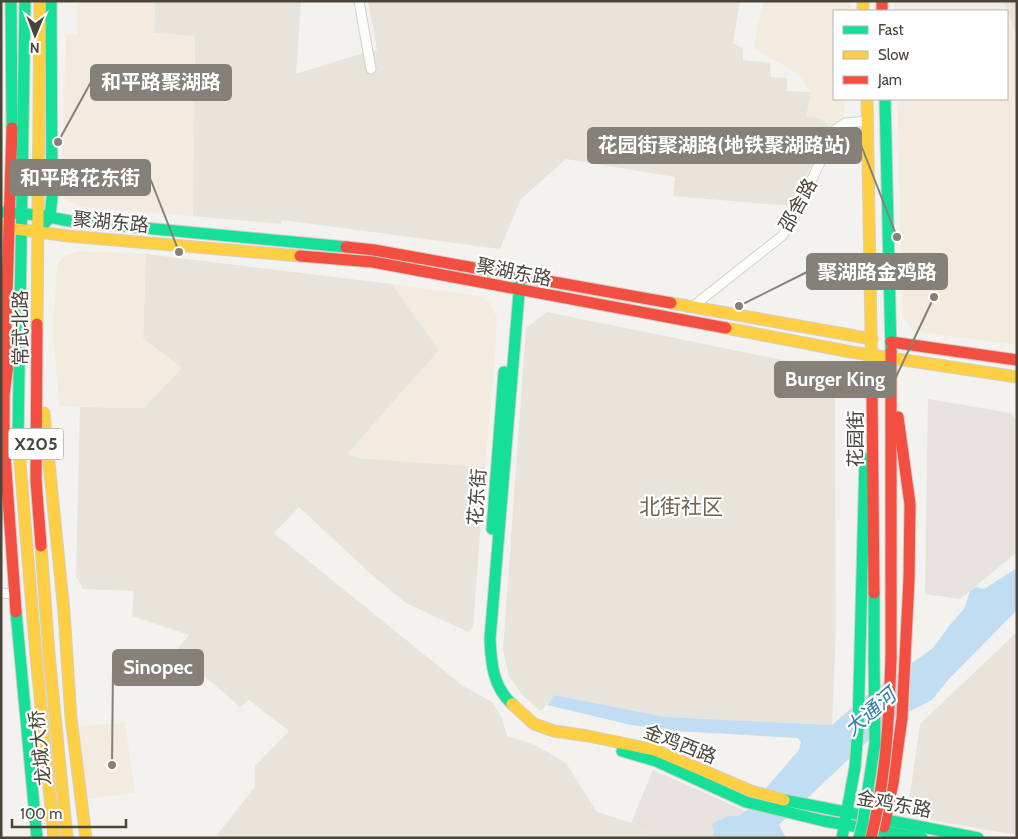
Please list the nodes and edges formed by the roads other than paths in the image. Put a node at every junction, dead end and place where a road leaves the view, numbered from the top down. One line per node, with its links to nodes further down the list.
1 (11, 1): 10 (main road)
2 (25, 1): 10 (main road, 常武北路 / X205)
3 (40, 1): 11 (main road, 常武北路 / X205)
4 (51, 1): 11 (main road)
5 (360, 1): 6 (street)
6 (371, 69)
7 (867, 100): 9 (main road, 花园街)
8 (885, 100): 19 (main road, 花园街)
9 (868, 121): 17 (street, 邵舍路); 18 (main road, 花园街)
10 (11, 212): 11 (main road, 聚湖东路); 12 (main road, 常武北路 / X205)
11 (44, 216): 13 (main road, 常武北路 / X205); 15 (main road, 聚湖东路)
12 (10, 228): 13 (main road, 聚湖东路); 14 (main road, 常武北路 / X205); 25 (main road)
13 (38, 232): 16 (main road, 聚湖东路); 20 (main road, 常武北路 / X205)
14 (20, 270): 25 (main road); 26 (main road, 常武北路 / X205)
15 (516, 275): 16 (main road, 花东街); 17 (main road, 聚湖东路)
16 (515, 290): 21 (main road, 聚湖东路); 31 (main road, 花东街)
17 (692, 307): 18 (main road, 聚湖东路)
18 (872, 339): 19 (main road, 聚湖东路); 21 (main road, 花园街)
19 (891, 342): 22 (main road, 花园街); 23 (main road, 聚湖东路)
20 (38, 349): 29 (main road, 常武北路 / X205); 39 (main road)
21 (872, 355): 22 (main road, 聚湖东路); 34 (main road); 41 (main road, 花园街, bridge)
22 (891, 358): 24 (main road, 聚湖东路); 35 (main road); 42 (main road, 花园街, bridge)
23 (1017, 360)
24 (1017, 377)
25 (4, 395): 26 (main road); 28 (main road)
26 (17, 425): 30 (main road, 常武北路 / X205)
27 (1, 593): 28 (street)
28 (14, 594): 36 (main road)
29 (48, 654): 38 (main road, 龙城大桥)
30 (36, 656): 37 (main road, 龙城大桥)
31 (513, 712): 32 (main road, 金鸡西路); 33 (main road, 金鸡西路)
32 (804, 805): 34 (main road, 金鸡东路)
33 (796, 815): 34 (main road, 金鸡东路)
34 (846, 819): 35 (main road, 金鸡东路); 40 (main road)
35 (883, 830): 43 (main road, 金鸡东路); 44 (main road, 金鸡东路)
36 (37, 838)
37 (54, 838)
38 (67, 838)
39 (86, 838)
40 (842, 838)
41 (858, 838)
42 (871, 838)
43 (922, 838)
44 (978, 838)

